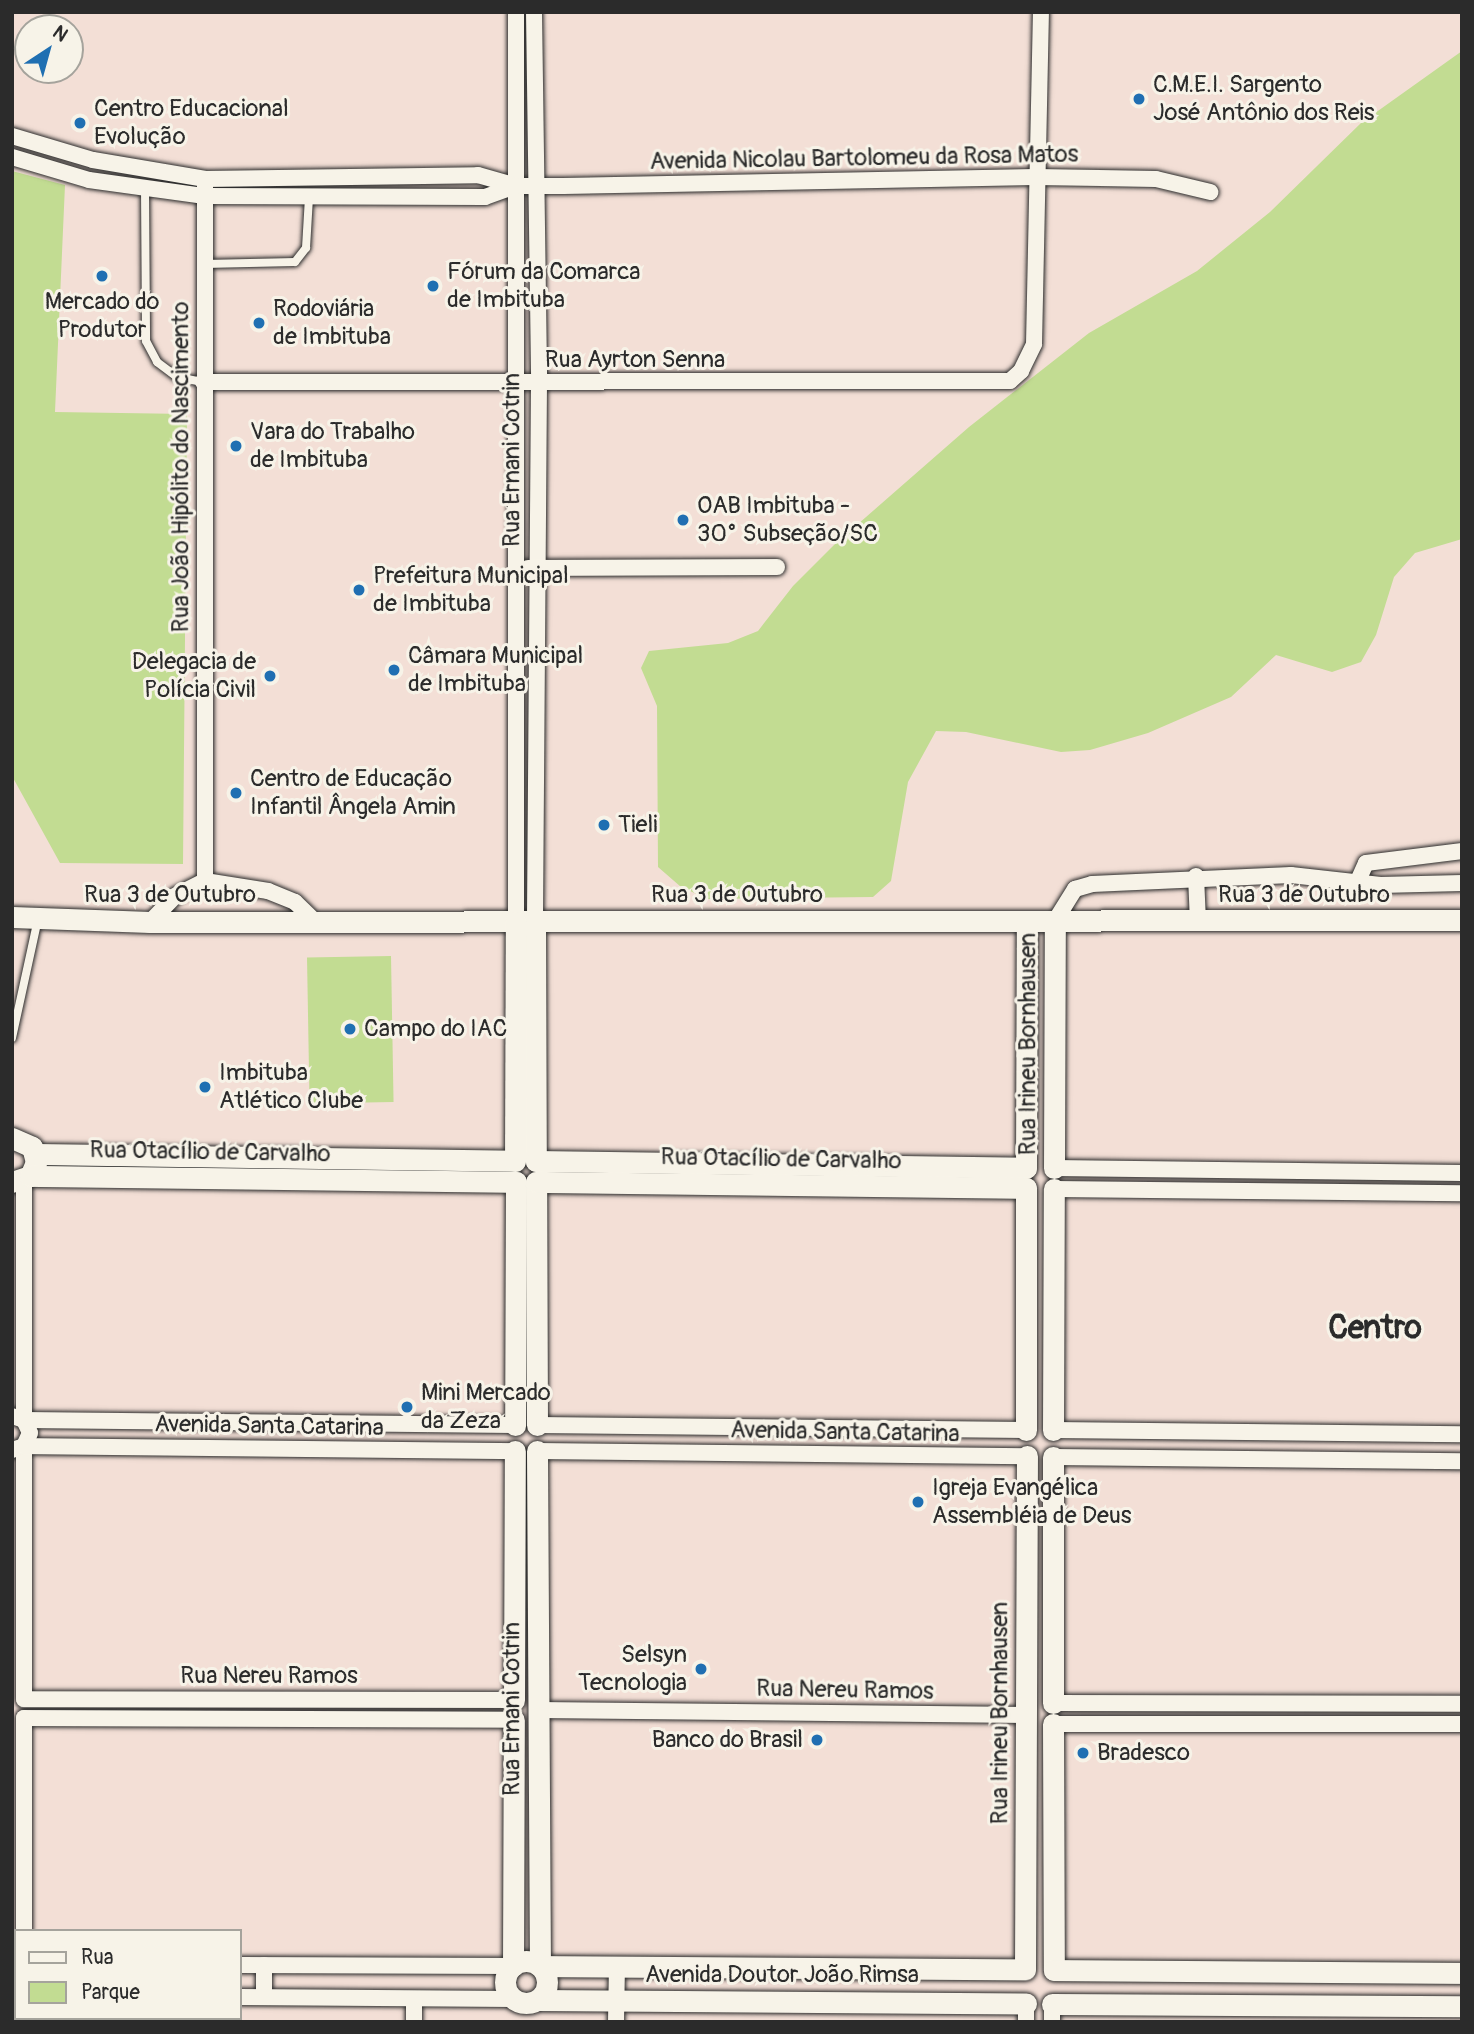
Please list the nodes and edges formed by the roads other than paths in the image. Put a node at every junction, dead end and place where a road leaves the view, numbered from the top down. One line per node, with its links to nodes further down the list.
1 (516, 12): 10 (street, Rua Ernani Cotrin)
2 (534, 12): 11 (street, Rua Ernani Cotrin)
3 (1041, 12): 7 (street)
4 (12, 136): 6 (street, Avenida Nicolau Bartolomeu da Rosa Matos)
5 (12, 157): 9 (street, Avenida Nicolau Bartolomeu da Rosa Matos)
6 (93, 160): 8 (street, Avenida Nicolau Bartolomeu da Rosa Matos); 9 (street)
7 (1035, 177): 11 (street, Avenida Nicolau Bartolomeu da Rosa Matos); 13 (street, Avenida Nicolau Bartolomeu da Rosa Matos); 19 (street, Rua Ayrton Senna)
8 (205, 179): 10 (street, Avenida Nicolau Bartolomeu da Rosa Matos); 14 (street, Rua João Hipólito do Nascimento)
9 (89, 180): 12 (street, Avenida Nicolau Bartolomeu da Rosa Matos)
10 (516, 186): 11 (street, Avenida Nicolau Bartolomeu da Rosa Matos); 15 (street, Avenida Nicolau Bartolomeu da Rosa Matos); 18 (street, Rua Ernani Cotrin)
11 (535, 186): 19 (street, Rua Ernani Cotrin)
12 (145, 188): 14 (street, Avenida Nicolau Bartolomeu da Rosa Matos); 17 (lane)
13 (1210, 192)
14 (205, 196): 15 (street, Avenida Nicolau Bartolomeu da Rosa Matos); 16 (street, Rua João Hipólito do Nascimento)
15 (309, 198): 16 (lane)
16 (204, 264): 17 (street, Rua João Hipólito do Nascimento)
17 (203, 382): 18 (street, Rua Ayrton Senna); 27 (street, Rua João Hipólito do Nascimento)
18 (517, 382): 19 (street, Rua Ayrton Senna); 21 (street, Rua Ernani Cotrin)
19 (539, 382): 22 (street, Rua Ernani Cotrin)
20 (777, 567): 22 (street)
21 (517, 568): 22 (street); 23 (street, Rua Ernani Cotrin)
22 (538, 568): 24 (street, Rua Ernani Cotrin)
23 (517, 702): 24 (street); 33 (street, Rua Ernani Cotrin)
24 (537, 702): 33 (street, Rua Ernani Cotrin)
25 (1462, 851): 28 (street)
26 (1196, 876): 28 (street); 35 (street); 36 (street)
27 (205, 881): 37 (street); 38 (street)
28 (1357, 883): 29 (street)
29 (1462, 883)
30 (12, 917): 31 (street, Rua 3 de Outubro)
31 (38, 919): 37 (street, Rua 3 de Outubro); 39 (lane)
32 (1462, 920): 36 (street, Rua 3 de Outubro)
33 (526, 921): 34 (street, Rua 3 de Outubro); 38 (street, Rua 3 de Outubro); 46 (street, Rua Ernani Cotrin)
34 (1027, 921): 35 (street, Rua 3 de Outubro); 41 (street, Rua Irineu Bornhausen)
35 (1055, 921): 36 (street, Rua 3 de Outubro); 40 (street, Rua Irineu Bornhausen)
36 (1198, 921)
37 (150, 922): 38 (street, Rua 3 de Outubro)
38 (316, 922)
39 (12, 1038)
40 (1054, 1041): 41 (street); 51 (street, Rua Irineu Bornhausen)
41 (1026, 1042): 50 (street, Rua Irineu Bornhausen)
42 (15, 1137): 43 (street)
43 (36, 1154): 44 (street, Rua Otacílio de Carvalho); 52 (street)
44 (152, 1167): 46 (street, Rua Otacílio de Carvalho); 52 (street, Rua Otacílio de Carvalho)
45 (1133, 1169): 47 (street); 51 (street); 53 (street)
46 (526, 1171): 50 (street, Rua Otacílio de Carvalho); 57 (street, Rua Ernani Cotrin)
47 (1289, 1171): 48 (street); 54 (street)
48 (1343, 1172): 49 (street); 55 (street)
49 (1462, 1173)
50 (1026, 1178): 51 (street); 51 (street); 58 (street, Rua Irineu Bornhausen)
51 (1054, 1178): 53 (street); 59 (street, Rua Irineu Bornhausen)
52 (22, 1179): 60 (street)
53 (1132, 1189): 54 (street)
54 (1289, 1191): 55 (street)
55 (1344, 1192): 56 (street)
56 (1462, 1193)
57 (526, 1274): 61 (street, Rua Ernani Cotrin); 62 (street, Rua Ernani Cotrin)
58 (1026, 1281): 59 (street); 66 (street, Rua Irineu Bornhausen)
59 (1054, 1281): 67 (street, Rua Irineu Bornhausen)
60 (18, 1283): 63 (street)
61 (515, 1351): 62 (street); 64 (street, Rua Ernani Cotrin)
62 (537, 1351): 65 (street, Rua Ernani Cotrin)
63 (18, 1418): 64 (street, Avenida Santa Catarina); 71 (street)
64 (515, 1425): 65 (street); 72 (street)
65 (537, 1425): 66 (street, Avenida Santa Catarina); 73 (street)
66 (1026, 1430): 67 (street); 74 (street)
67 (1053, 1430): 68 (street); 75 (street)
68 (1206, 1432): 69 (street); 76 (street)
69 (1360, 1433): 70 (street); 77 (street)
70 (1462, 1434)
71 (18, 1448): 72 (street, Avenida Santa Catarina); 81 (street)
72 (515, 1451): 73 (street); 79 (street, Rua Ernani Cotrin)
73 (537, 1451): 74 (street, Avenida Santa Catarina); 80 (street, Rua Ernani Cotrin)
74 (1027, 1457): 75 (street); 85 (street, Rua Irineu Bornhausen)
75 (1053, 1457): 76 (street); 84 (street)
76 (1205, 1459): 77 (street)
77 (1359, 1460): 78 (street)
78 (1462, 1461)
79 (514, 1539): 80 (street); 82 (street, Rua Ernani Cotrin)
80 (538, 1539): 83 (street, Rua Ernani Cotrin)
81 (18, 1577): 86 (street)
82 (514, 1611): 83 (street); 92 (street, Rua Ernani Cotrin)
83 (538, 1611): 93 (street, Rua Ernani Cotrin)
84 (1053, 1620): 85 (street); 94 (street)
85 (1026, 1621): 95 (street, Rua Irineu Bornhausen)
86 (18, 1697): 87 (street, Rua Nereu Ramos); 97 (street)
87 (206, 1699): 88 (street, Rua Nereu Ramos); 96 (street)
88 (391, 1699): 92 (street, Rua Nereu Ramos); 98 (street)
89 (1214, 1703): 90 (street); 94 (street); 99 (street)
90 (1417, 1703): 91 (street); 100 (street)
91 (1462, 1704)
92 (514, 1710): 93 (street); 98 (street, Rua Nereu Ramos); 102 (street, Rua Ernani Cotrin)
93 (538, 1710): 95 (street, Rua Nereu Ramos); 103 (street, Rua Ernani Cotrin)
94 (1053, 1713): 95 (street); 99 (street); 114 (street)
95 (1027, 1715): 113 (street, Rua Irineu Bornhausen)
96 (207, 1719): 97 (street, Rua Nereu Ramos); 98 (street, Rua Nereu Ramos)
97 (18, 1720): 104 (street)
98 (392, 1720)
99 (1214, 1724): 100 (street)
100 (1417, 1724): 101 (street)
101 (1462, 1724)
102 (513, 1796): 103 (street); 105 (street, Rua Ernani Cotrin)
103 (539, 1796): 106 (street, Rua Ernani Cotrin)
104 (18, 1841): 107 (street)
105 (513, 1881): 106 (street); 110 (street, Rua Ernani Cotrin)
106 (540, 1882): 111 (street, Rua Ernani Cotrin)
107 (24, 1929)
108 (242, 1965): 109 (street)
109 (264, 1965): 110 (street); 119 (street)
110 (513, 1966): 111 (street); 121 (street)
111 (540, 1966): 112 (street, Avenida Doutor João Rimsa); 122 (street)
112 (617, 1966): 113 (street, Avenida Doutor João Rimsa); 126 (street)
113 (1025, 1969): 114 (street, Avenida Doutor João Rimsa); 127 (street, Rua Irineu Bornhausen)
114 (1054, 1970): 115 (street); 128 (street)
115 (1291, 1972): 116 (street); 124 (street)
116 (1462, 1973)
117 (14, 1990): 123 (street)
118 (242, 1997): 119 (street)
119 (264, 1997): 120 (street)
120 (414, 1999): 121 (street); 129 (street)
121 (514, 2000): 122 (street)
122 (538, 2000): 126 (street, Avenida Doutor João Rimsa)
123 (12, 2002)
124 (1291, 2005): 125 (street); 128 (street)
125 (1462, 2006)
126 (616, 2011): 127 (street, Avenida Doutor João Rimsa)
127 (1026, 2012): 128 (street, Avenida Doutor João Rimsa)
128 (1052, 2013)
129 (414, 2022)

